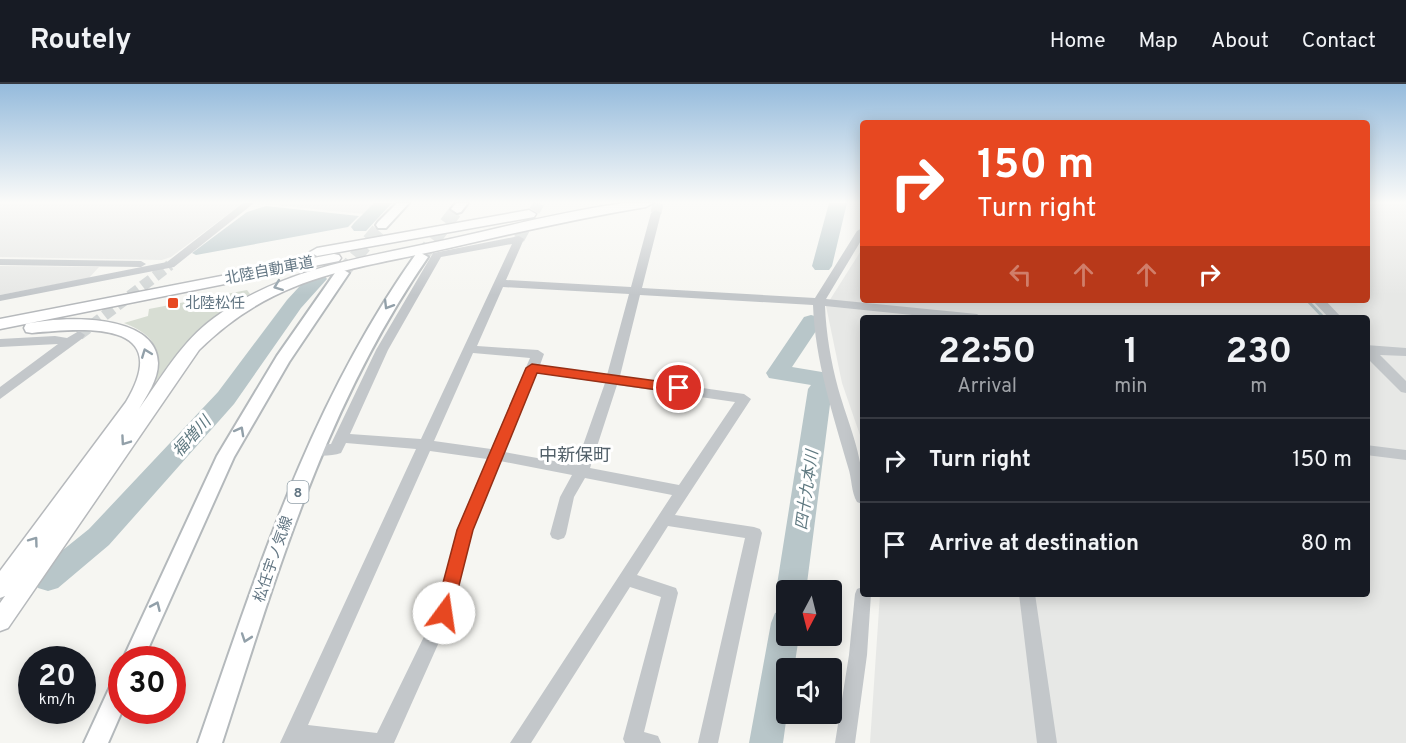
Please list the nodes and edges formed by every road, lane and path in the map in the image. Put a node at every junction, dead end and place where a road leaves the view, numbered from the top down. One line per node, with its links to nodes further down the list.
1 (210, 234): 10 (street)
2 (386, 234): 11 (highway)
3 (422, 234): 11 (highway, 北陸自動車道)
4 (468, 234): 21 (highway, 北陸自動車道)
5 (497, 234): 47 (highway, one-way to 47)
6 (647, 234): 14 (street)
7 (860, 234): 16 (street)
8 (421, 257): 34 (main road, 松任宇ノ気線 / 8, one-way to 34)
9 (0, 262): 10 (street)
10 (170, 265): 15 (street)
11 (223, 269): 18 (highway, 北陸自動車道)
12 (342, 273): 48 (main road, one-way to 12)
13 (499, 283): 14 (street); 24 (street); 32 (street)
14 (638, 290): 16 (street); 29 (street)
15 (0, 298)
16 (819, 302): 19 (street); 39 (street)
17 (1321, 303): 20 (street)
18 (0, 313)
19 (947, 315)
20 (1333, 315)
21 (0, 324)
22 (0, 332): 44 (highway, one-way to 22)
23 (0, 343): 31 (street)
24 (469, 349): 28 (street); 33 (street)
25 (1370, 351): 26 (street)
26 (1406, 352)
27 (1370, 354): 30 (street)
28 (532, 368): 29 (street); 36 (street)
29 (613, 378): 38 (street); 40 (street)
30 (1406, 389)
31 (0, 394)
32 (341, 438): 33 (street); 34 (street)
33 (425, 445): 36 (street); 50 (street)
34 (314, 450): 52 (main road, 松任宇ノ気線 / 8, one-way to 52)
35 (1370, 450): 37 (street)
36 (495, 455): 38 (street); 53 (street)
37 (1406, 455)
38 (581, 472): 40 (street); 42 (street)
39 (860, 481)
40 (681, 491): 41 (street)
41 (663, 519): 43 (street); 56 (street)
42 (558, 534)
43 (625, 578): 54 (street); 55 (street)
44 (0, 588)
45 (863, 597): 57 (street)
46 (1027, 597): 58 (street)
47 (0, 621)
48 (138, 646)
49 (108, 716): 51 (main road)
50 (292, 738): 53 (street)
51 (96, 743)
52 (210, 743)
53 (383, 743)
54 (520, 743)
55 (651, 743)
56 (708, 743)
57 (845, 743)
58 (1047, 743)

